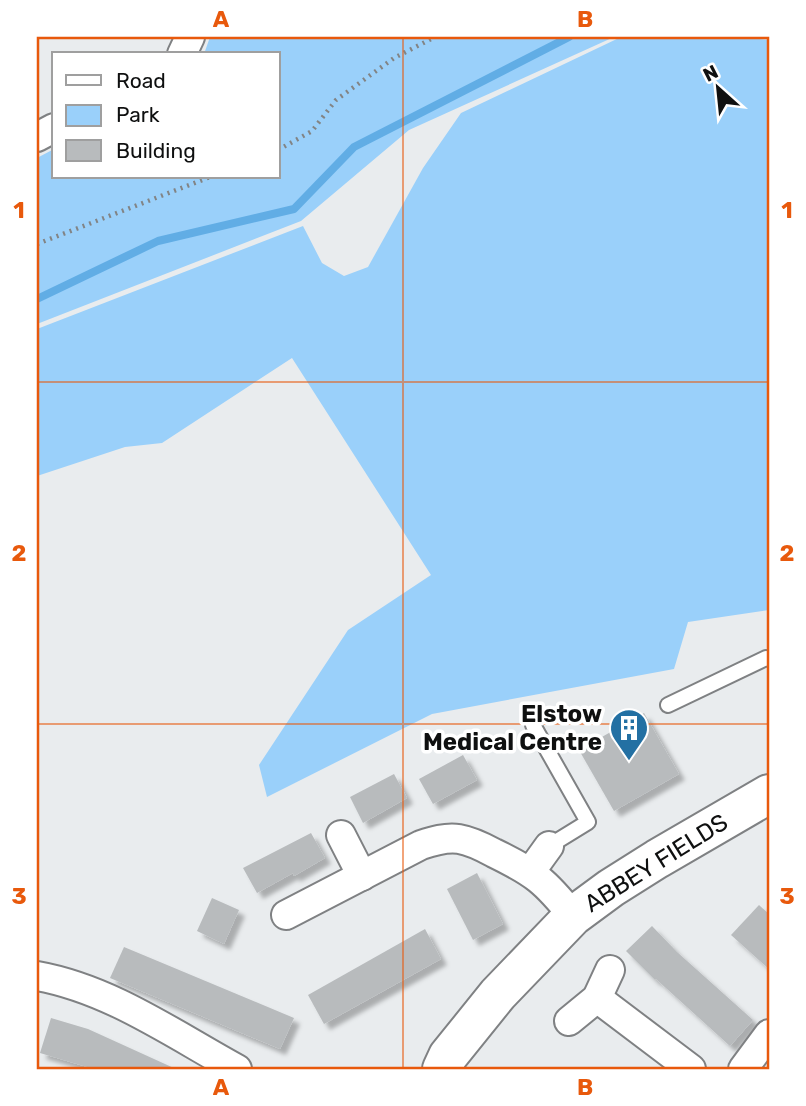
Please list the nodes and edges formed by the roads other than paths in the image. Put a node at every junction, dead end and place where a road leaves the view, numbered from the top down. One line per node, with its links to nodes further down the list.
1 (769, 659): 2 (lane)
2 (668, 705)
3 (533, 725): 6 (lane)
4 (769, 794): 10 (street, ABBEY FIELDS)
5 (341, 835): 8 (street)
6 (550, 846): 7 (street)
7 (531, 871): 8 (street); 10 (street)
8 (362, 876): 9 (street)
9 (286, 915)
10 (573, 916): 17 (street, ABBEY FIELDS)
11 (610, 970): 13 (street)
12 (37, 976): 16 (street)
13 (597, 998): 14 (street); 18 (street)
14 (569, 1021)
15 (769, 1034): 19 (street)
16 (237, 1069)
17 (442, 1069)
18 (691, 1069)
19 (743, 1069)

